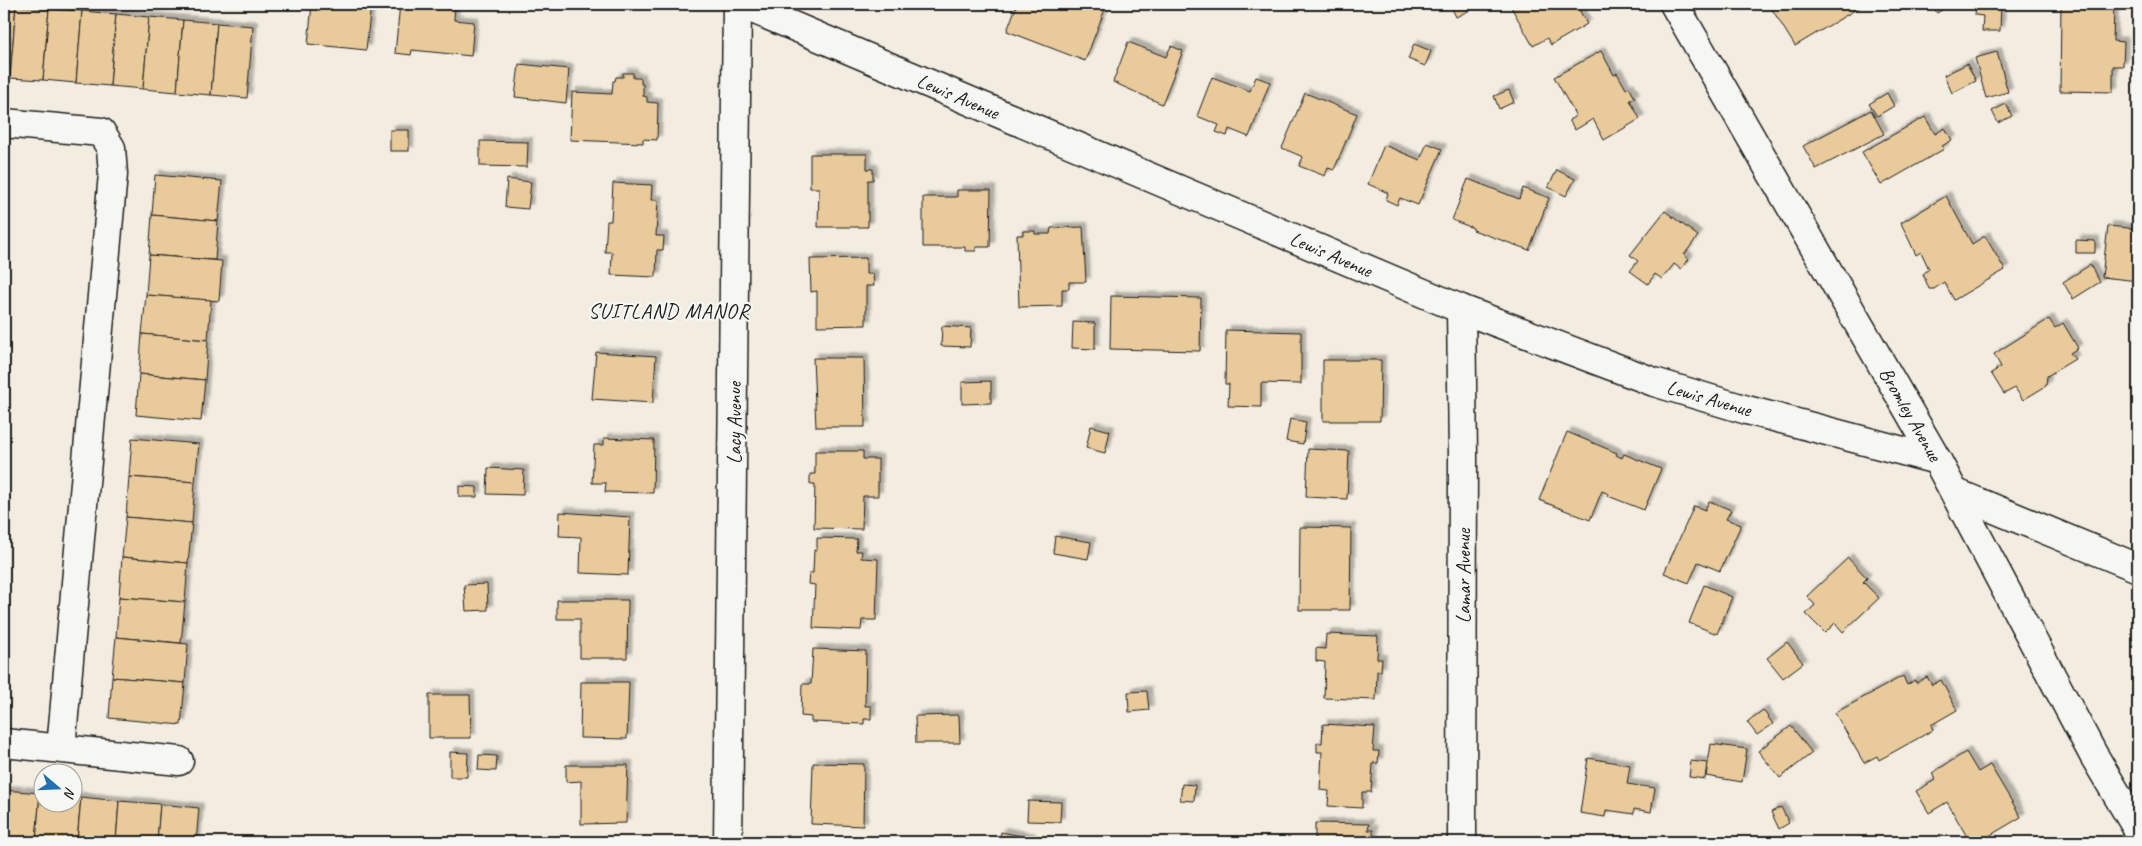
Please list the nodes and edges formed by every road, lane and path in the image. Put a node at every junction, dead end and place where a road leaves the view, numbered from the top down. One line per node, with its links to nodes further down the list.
1 (739, 4): 4 (street, Lewis Avenue); 12 (street, Lacy Avenue)
2 (1674, 4): 5 (street, Bromley Avenue)
3 (4, 122): 9 (street)
4 (1462, 309): 5 (street, Lewis Avenue); 13 (street, Lamar Avenue)
5 (1937, 460): 6 (street, Bromley Avenue)
6 (1956, 493): 7 (street); 11 (street, Bromley Avenue)
7 (2138, 568)
8 (4, 743): 9 (street)
9 (62, 748): 10 (street)
10 (180, 761)
11 (2138, 830)
12 (728, 842)
13 (1462, 842)

